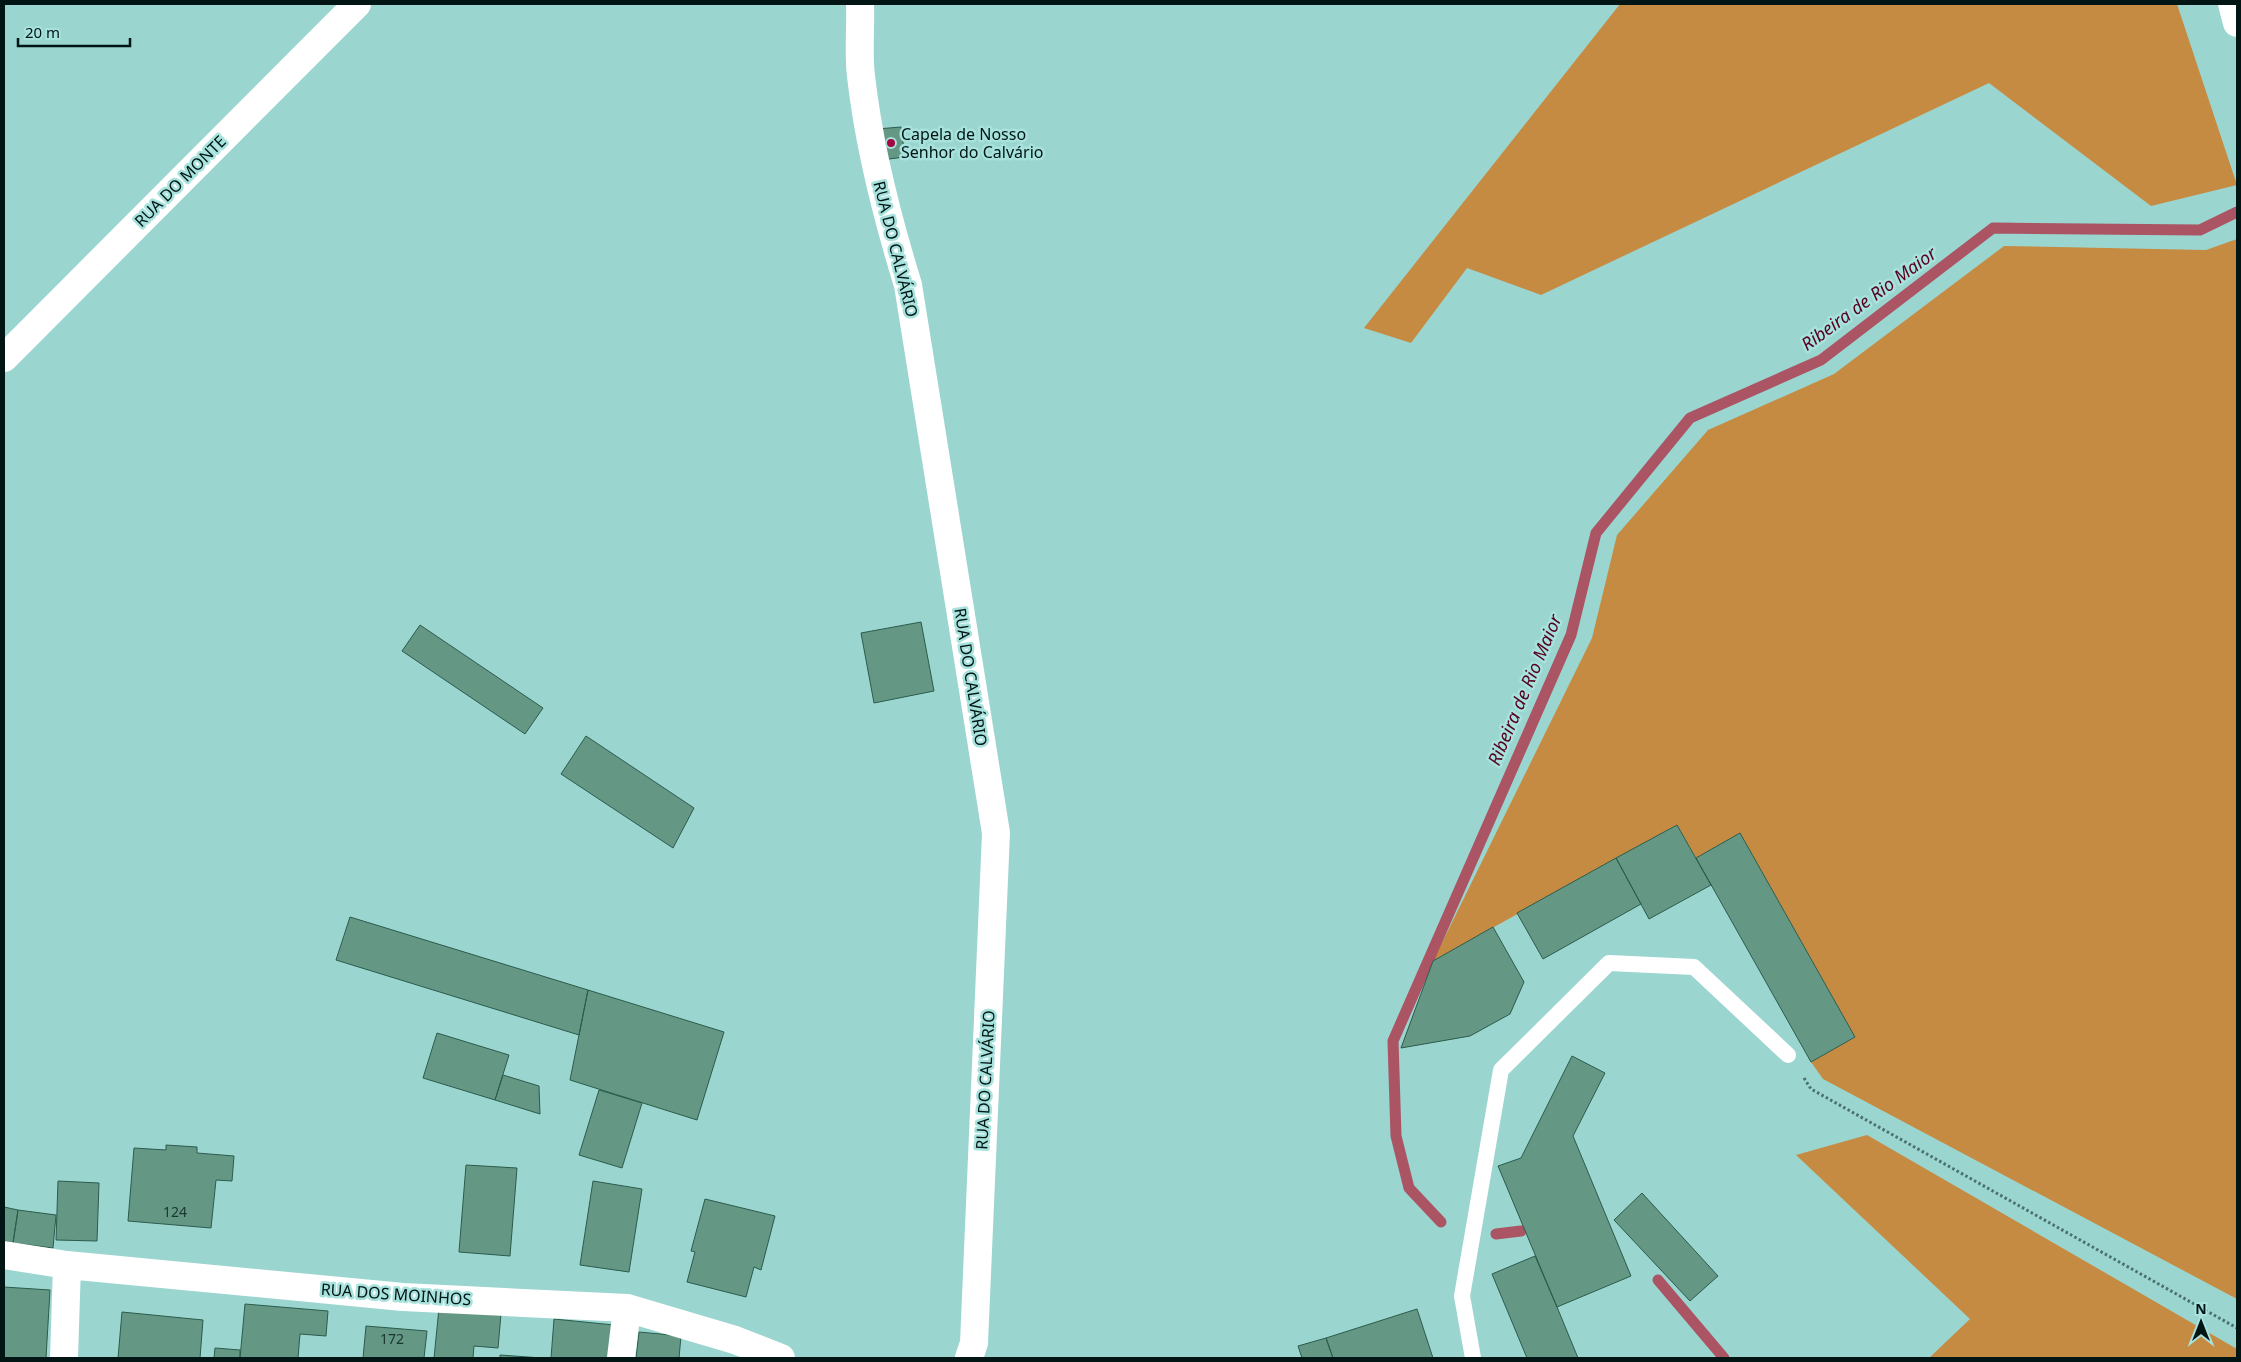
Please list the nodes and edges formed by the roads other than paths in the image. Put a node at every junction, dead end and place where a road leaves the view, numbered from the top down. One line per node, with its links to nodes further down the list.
1 (357, 4): 5 (street, RUA DO MONTE)
2 (860, 4): 13 (street, RUA DO CALVÁRIO)
3 (2232, 4): 4 (street)
4 (2237, 24)
5 (4, 358)
6 (1788, 1055): 14 (lane)
7 (4, 1255): 8 (street, RUA DOS MOINHOS)
8 (67, 1265): 9 (street, RUA DOS MOINHOS); 10 (street)
9 (627, 1308): 11 (street); 12 (street, RUA DOS MOINHOS)
10 (64, 1358)
11 (621, 1358)
12 (781, 1358)
13 (969, 1358)
14 (1473, 1358)

